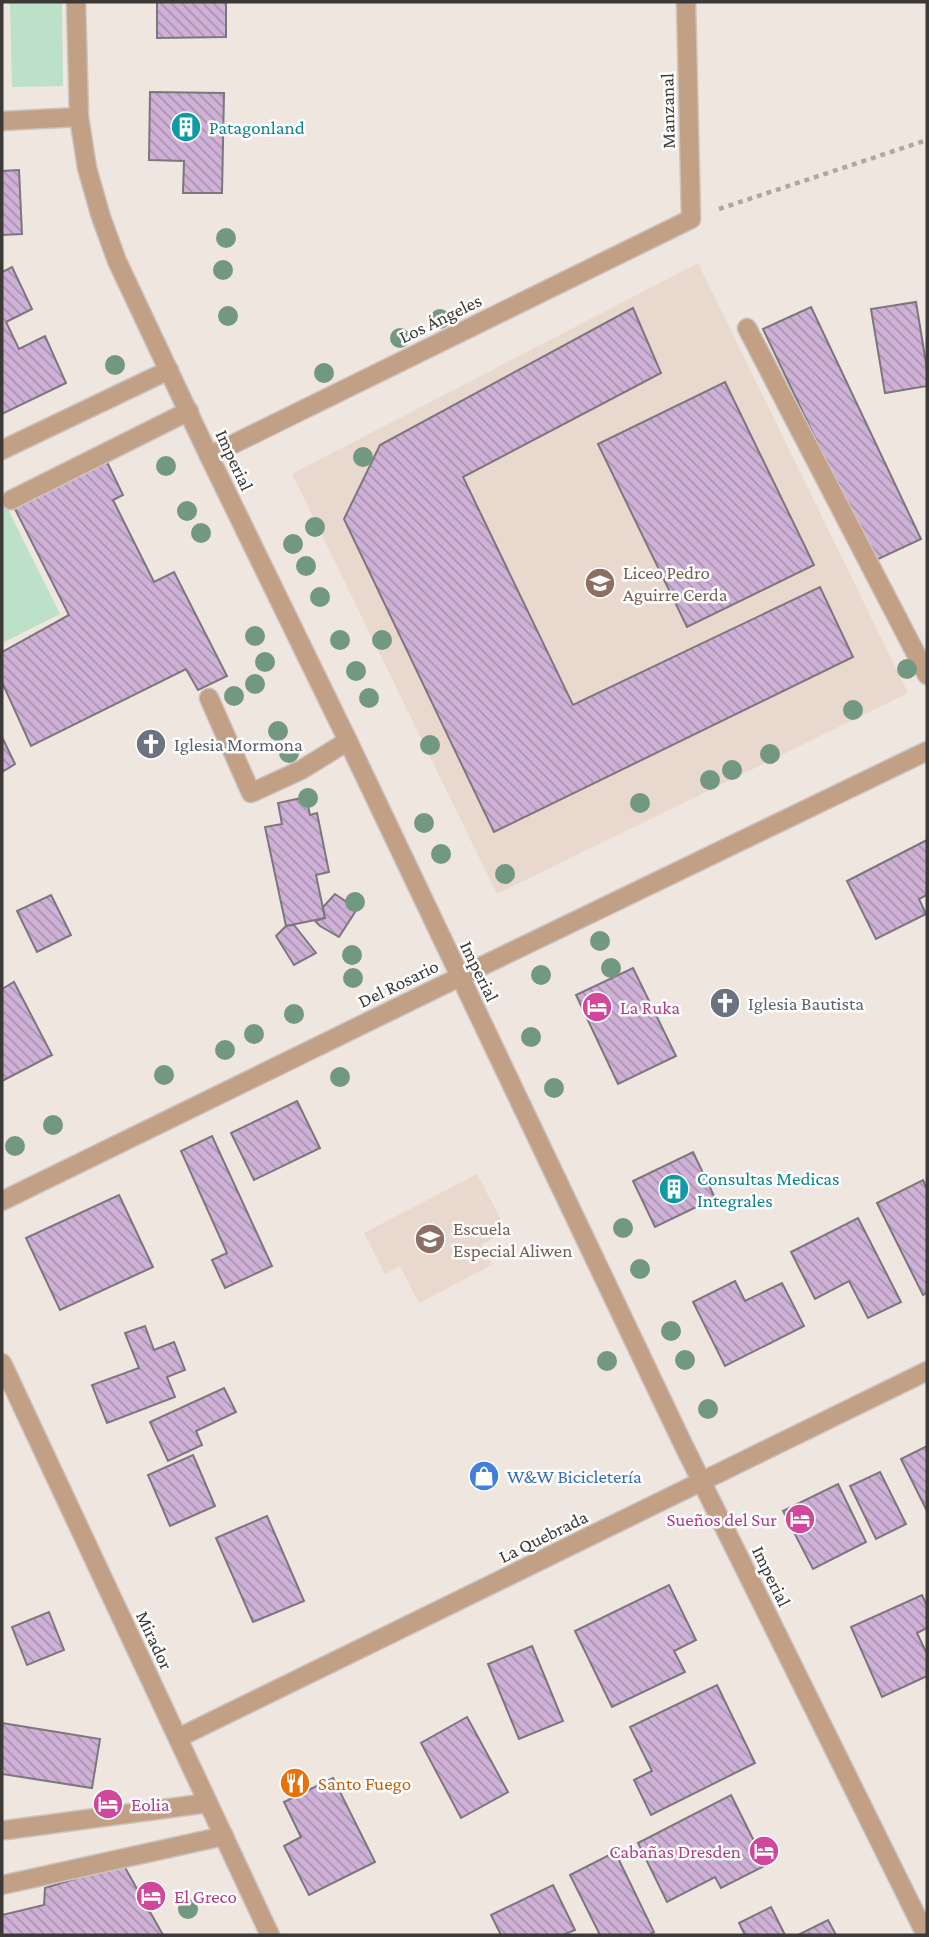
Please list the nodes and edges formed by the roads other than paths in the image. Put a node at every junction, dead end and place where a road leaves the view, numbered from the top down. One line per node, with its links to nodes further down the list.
1 (76, 2): 3 (street, Imperial)
2 (686, 2): 5 (street, Manzanal)
3 (79, 117): 4 (street); 7 (street, Imperial)
4 (2, 121)
5 (691, 219): 10 (street, Los Ángeles)
6 (747, 328): 12 (street)
7 (169, 370): 8 (street, Imperial); 9 (street)
8 (189, 411): 10 (street, Imperial); 11 (street)
9 (2, 450)
10 (209, 456): 14 (street, Imperial)
11 (11, 500)
12 (927, 675)
13 (209, 698): 14 (street)
14 (348, 741): 16 (street, Imperial)
15 (927, 751): 16 (street, Del Rosario)
16 (460, 976): 17 (street, Del Rosario); 20 (street, Imperial)
17 (2, 1201)
18 (2, 1363): 21 (street, Mirador)
19 (927, 1371): 20 (street, La Quebrada)
20 (701, 1482): 21 (street, La Quebrada); 27 (street, Imperial)
21 (178, 1738): 22 (street, Mirador)
22 (208, 1803): 23 (street); 24 (street, Mirador)
23 (6, 1829)
24 (223, 1836): 25 (street); 26 (street, Mirador)
25 (2, 1885)
26 (270, 1935)
27 (926, 1935)

